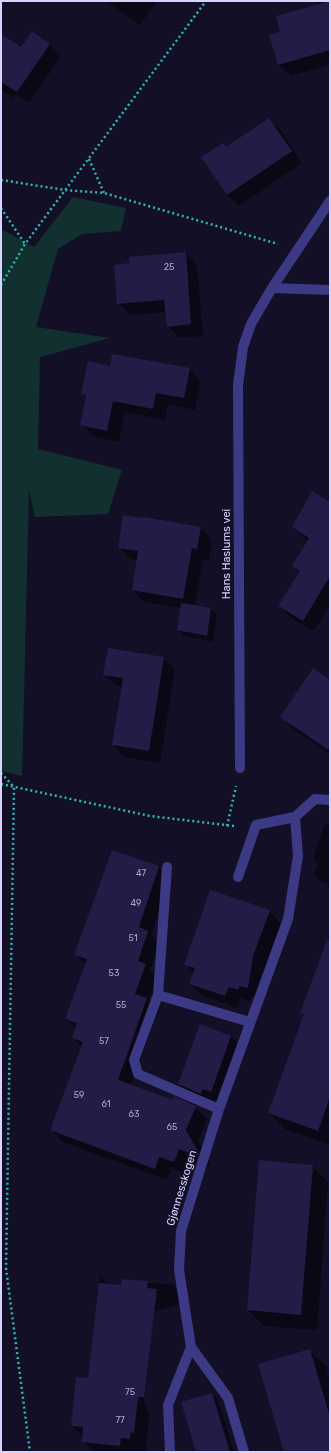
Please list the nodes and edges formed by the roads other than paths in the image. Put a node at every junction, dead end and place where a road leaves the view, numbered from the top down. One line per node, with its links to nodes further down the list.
1 (330, 201): 2 (street, Hans Haslums vei)
2 (272, 288): 3 (street); 4 (street, Hans Haslums vei)
3 (330, 290)
4 (240, 768)
5 (330, 800): 6 (street)
6 (295, 817): 8 (street); 10 (street, Gjønnesskogen)
7 (167, 866): 9 (street)
8 (238, 877)
9 (158, 995): 10 (street); 11 (street)
10 (250, 1022): 11 (street, Gjønnesskogen)
11 (219, 1109): 12 (street, Gjønnesskogen)
12 (191, 1347): 13 (street); 14 (street, Gjønnesskogen)
13 (170, 1452)
14 (244, 1452)

